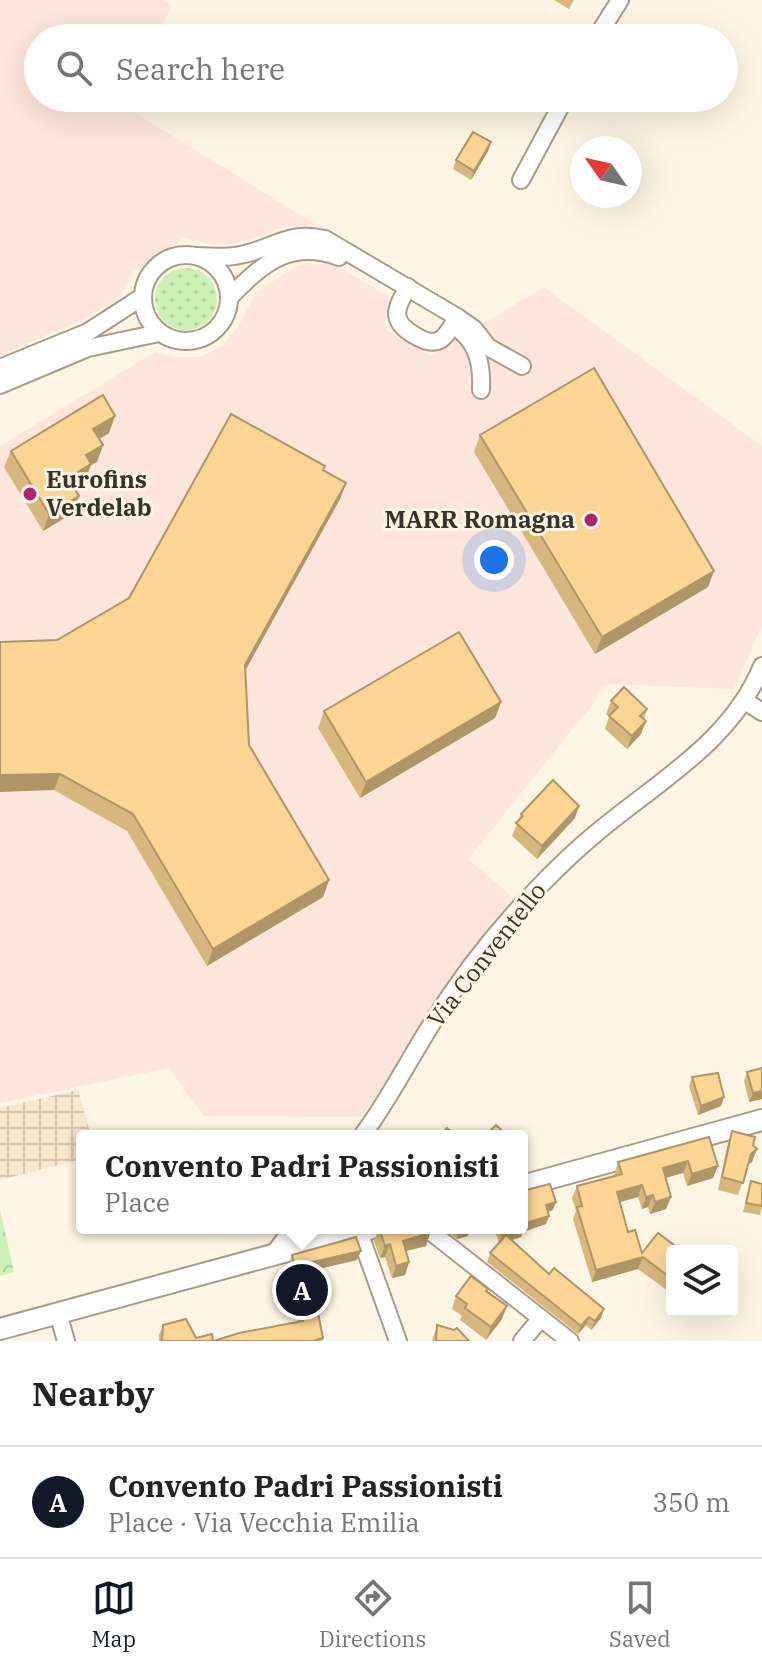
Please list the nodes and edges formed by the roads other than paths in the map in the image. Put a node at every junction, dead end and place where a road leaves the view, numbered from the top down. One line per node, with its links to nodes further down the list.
1 (620, 0): 2 (street)
2 (605, 24)
3 (557, 112): 4 (street)
4 (521, 180)
5 (196, 256): 6 (street); 7 (street); 8 (street)
6 (406, 291): 8 (street); 9 (street); 9 (street)
7 (142, 297): 10 (street); 12 (street)
8 (230, 297): 10 (street)
9 (455, 321): 11 (street); 14 (street)
10 (159, 333): 13 (street)
11 (522, 366)
12 (0, 368)
13 (0, 385)
14 (481, 390)
15 (762, 666): 16 (street, Via Conventello)
16 (745, 701): 17 (street); 19 (street, Via Conventello)
17 (762, 712)
18 (762, 1120): 20 (street)
19 (366, 1130)
20 (528, 1184)
21 (289, 1234): 25 (street)
22 (351, 1234): 25 (street)
23 (367, 1234): 30 (street)
24 (434, 1234): 27 (street)
25 (273, 1255): 26 (street)
26 (58, 1313): 28 (street); 29 (street)
27 (541, 1318): 31 (street); 32 (street)
28 (0, 1329)
29 (66, 1341)
30 (398, 1341)
31 (522, 1341)
32 (570, 1341)

